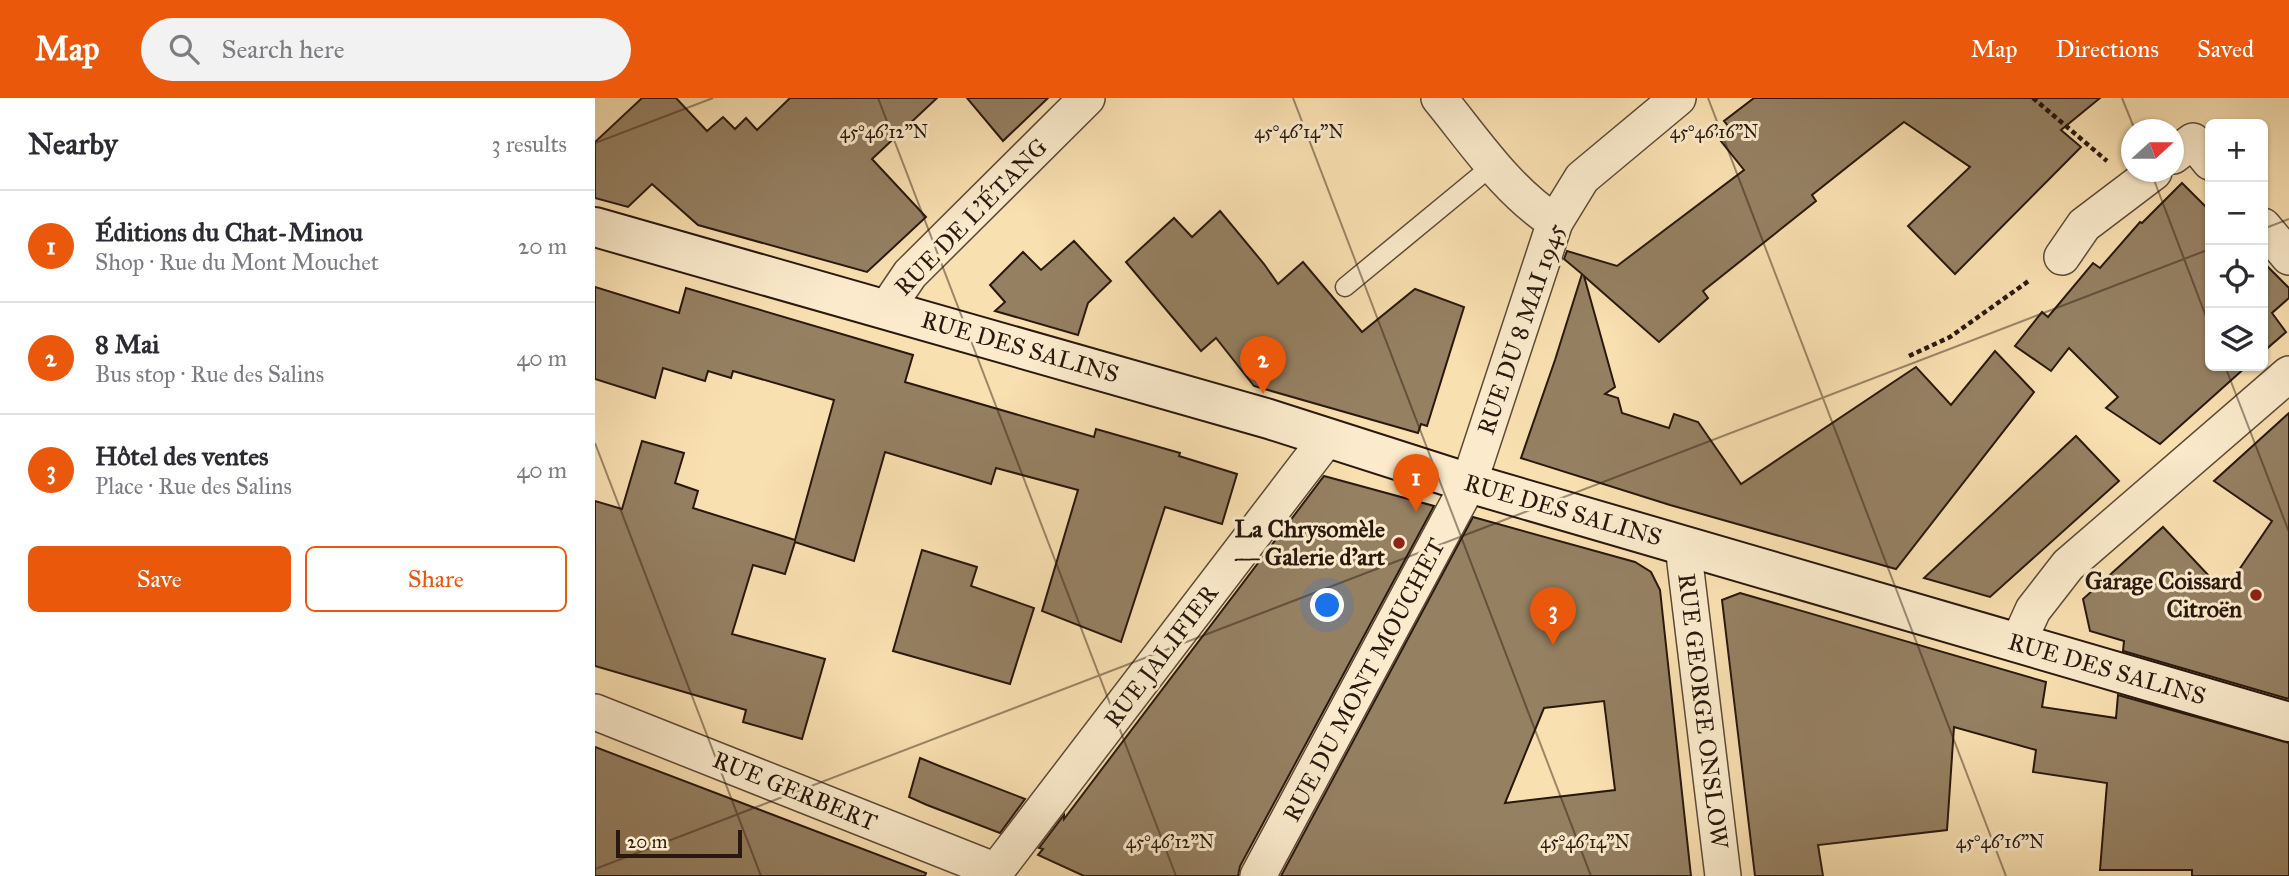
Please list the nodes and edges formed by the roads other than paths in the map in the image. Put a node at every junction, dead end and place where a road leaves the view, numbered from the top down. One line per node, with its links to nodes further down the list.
1 (1087, 98): 14 (street, RUE DE L'ÉTANG)
2 (1440, 98): 6 (street)
3 (1678, 98): 8 (street, RUE DU 8 MAI 1945)
4 (2184, 148): 5 (street)
5 (2205, 156)
6 (1493, 165): 8 (street); 13 (lane)
7 (2140, 182): 11 (street)
8 (1555, 222): 17 (street, RUE DU 8 MAI 1945)
9 (595, 227): 14 (main road, RUE DES SALINS)
10 (2268, 232): 12 (street)
11 (2062, 257)
12 (2289, 257)
13 (1345, 287)
14 (887, 308): 16 (main road, RUE DES SALINS)
15 (2289, 374): 19 (street)
16 (1328, 437): 17 (main road, RUE DES SALINS); 22 (street, RUE JALIFIER)
17 (1469, 483): 18 (main road, RUE DES SALINS); 23 (street, RUE DU MONT MOUCHET)
18 (1683, 545): 19 (main road, RUE DES SALINS); 24 (street, RUE GEORGE ONSLOW)
19 (2018, 643): 21 (main road, RUE DES SALINS)
20 (595, 712): 22 (street, RUE GERBERT)
21 (2289, 722)
22 (996, 874)
23 (1258, 876)
24 (1723, 876)

